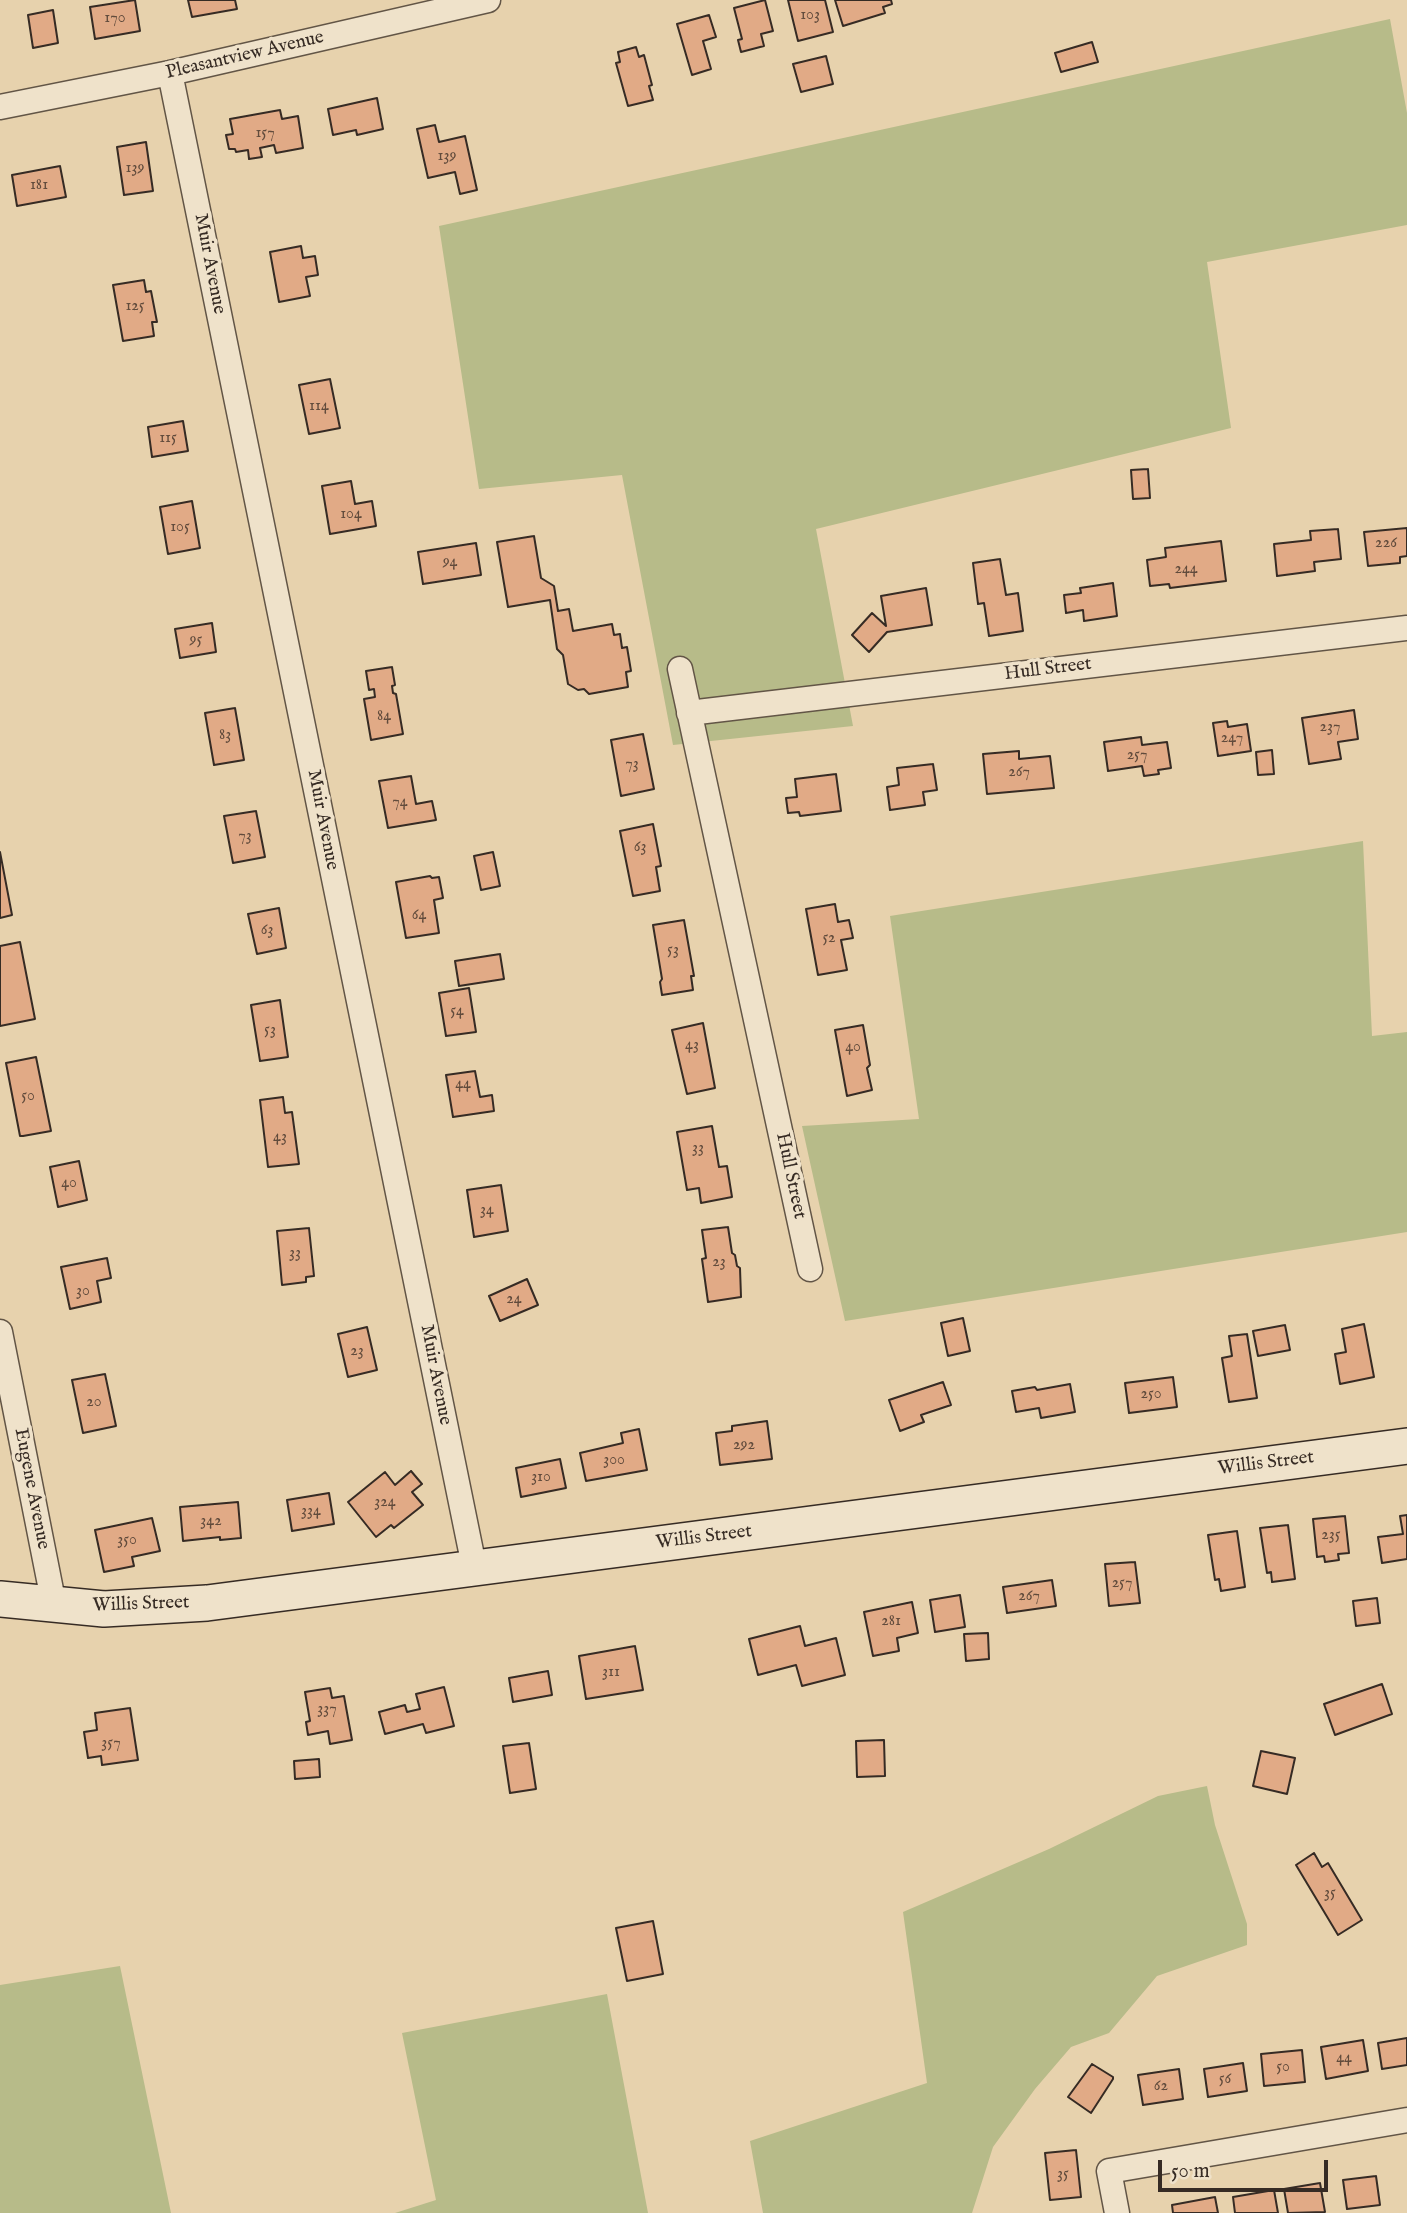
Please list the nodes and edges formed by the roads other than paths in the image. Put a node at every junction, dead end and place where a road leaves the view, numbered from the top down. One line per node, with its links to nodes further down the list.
1 (488, 0): 2 (street, Pleasantview Avenue)
2 (170, 73): 3 (street, Pleasantview Avenue); 10 (street, Muir Avenue)
3 (0, 107)
4 (1407, 628): 6 (street, Hull Street)
5 (680, 669): 6 (street, Hull Street)
6 (689, 713): 7 (street, Hull Street)
7 (810, 1269)
8 (0, 1332): 12 (street, Eugene Avenue)
9 (1407, 1446): 10 (main road, Willis Street)
10 (474, 1566): 12 (main road, Willis Street)
11 (0, 1599): 12 (main road, Willis Street)
12 (54, 1605)
13 (1407, 2120): 14 (street)
14 (1117, 2213)

